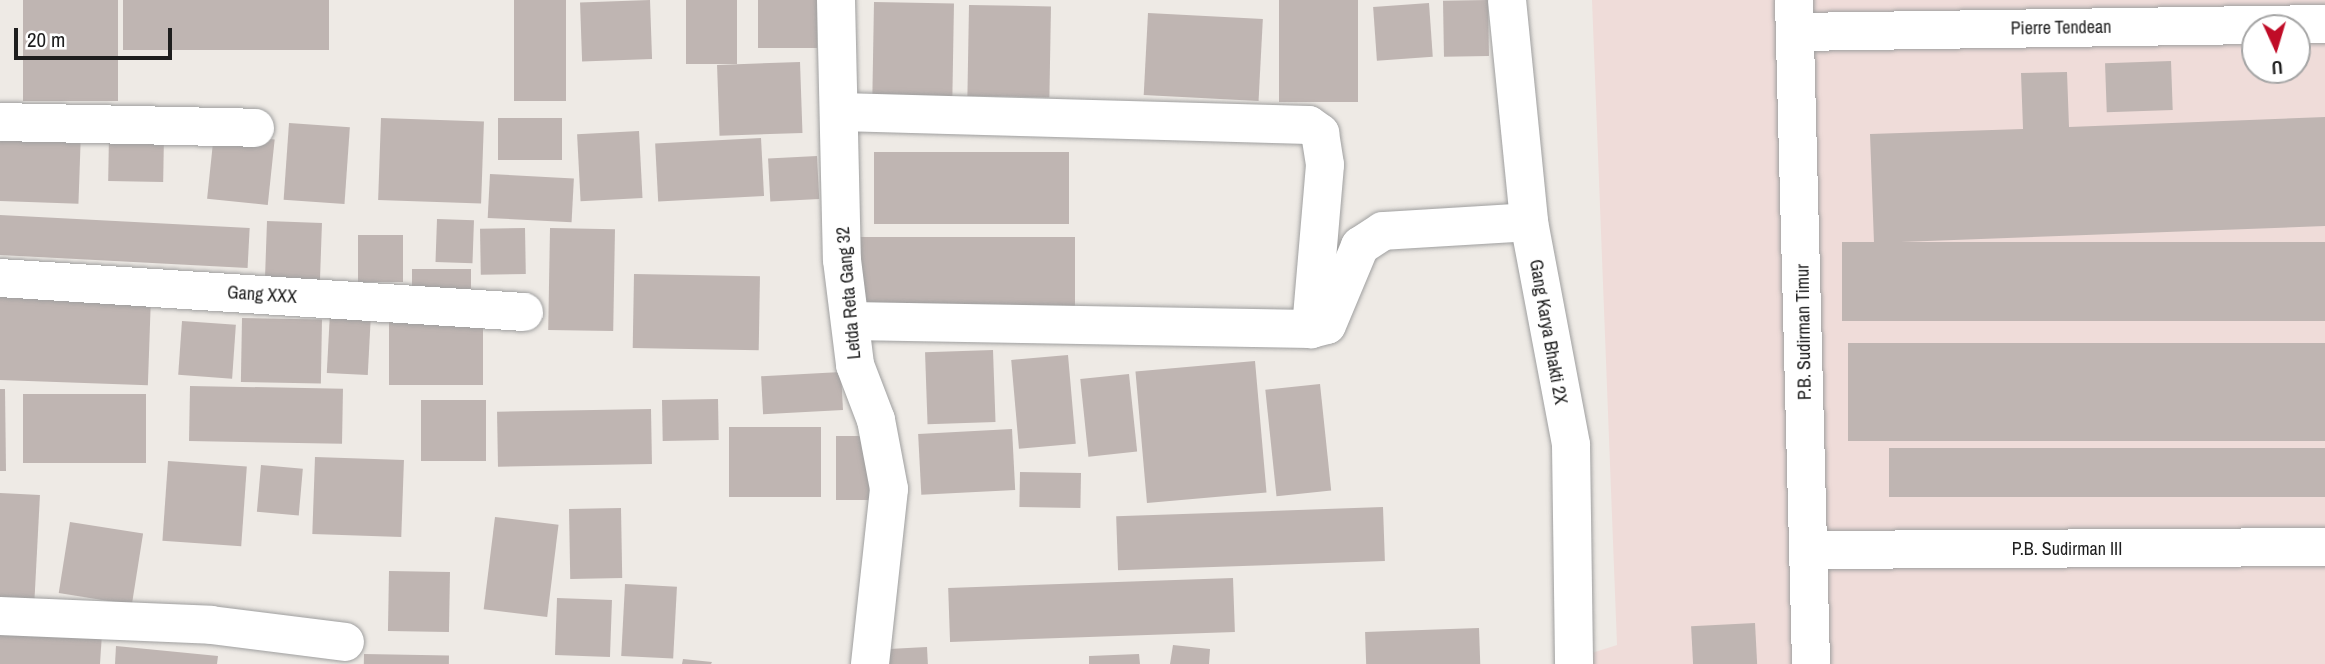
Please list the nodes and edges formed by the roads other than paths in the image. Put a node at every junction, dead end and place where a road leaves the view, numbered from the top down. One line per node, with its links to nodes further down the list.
1 (836, 0): 5 (street, Letda Reta Gang 32)
2 (1507, 0): 8 (street, Gang Karya Bhakti 2X)
3 (1795, 16): 4 (street, Pierre Tendean); 14 (street, P.B. Sudirman Timur)
4 (2325, 24)
5 (840, 112): 11 (street, Letda Reta Gang 32); 12 (street)
6 (0, 122): 7 (street)
7 (255, 128)
8 (1529, 222): 12 (street); 18 (street, Gang Karya Bhakti 2X)
9 (0, 278): 10 (street, Gang XXX)
10 (524, 312)
11 (850, 321): 12 (street); 17 (street, Letda Reta Gang 32)
12 (1311, 329)
13 (2325, 547): 14 (street, P.B. Sudirman III)
14 (1809, 551): 19 (street, P.B. Sudirman Timur)
15 (0, 617): 16 (street)
16 (345, 642)
17 (870, 664)
18 (1574, 664)
19 (1811, 664)

